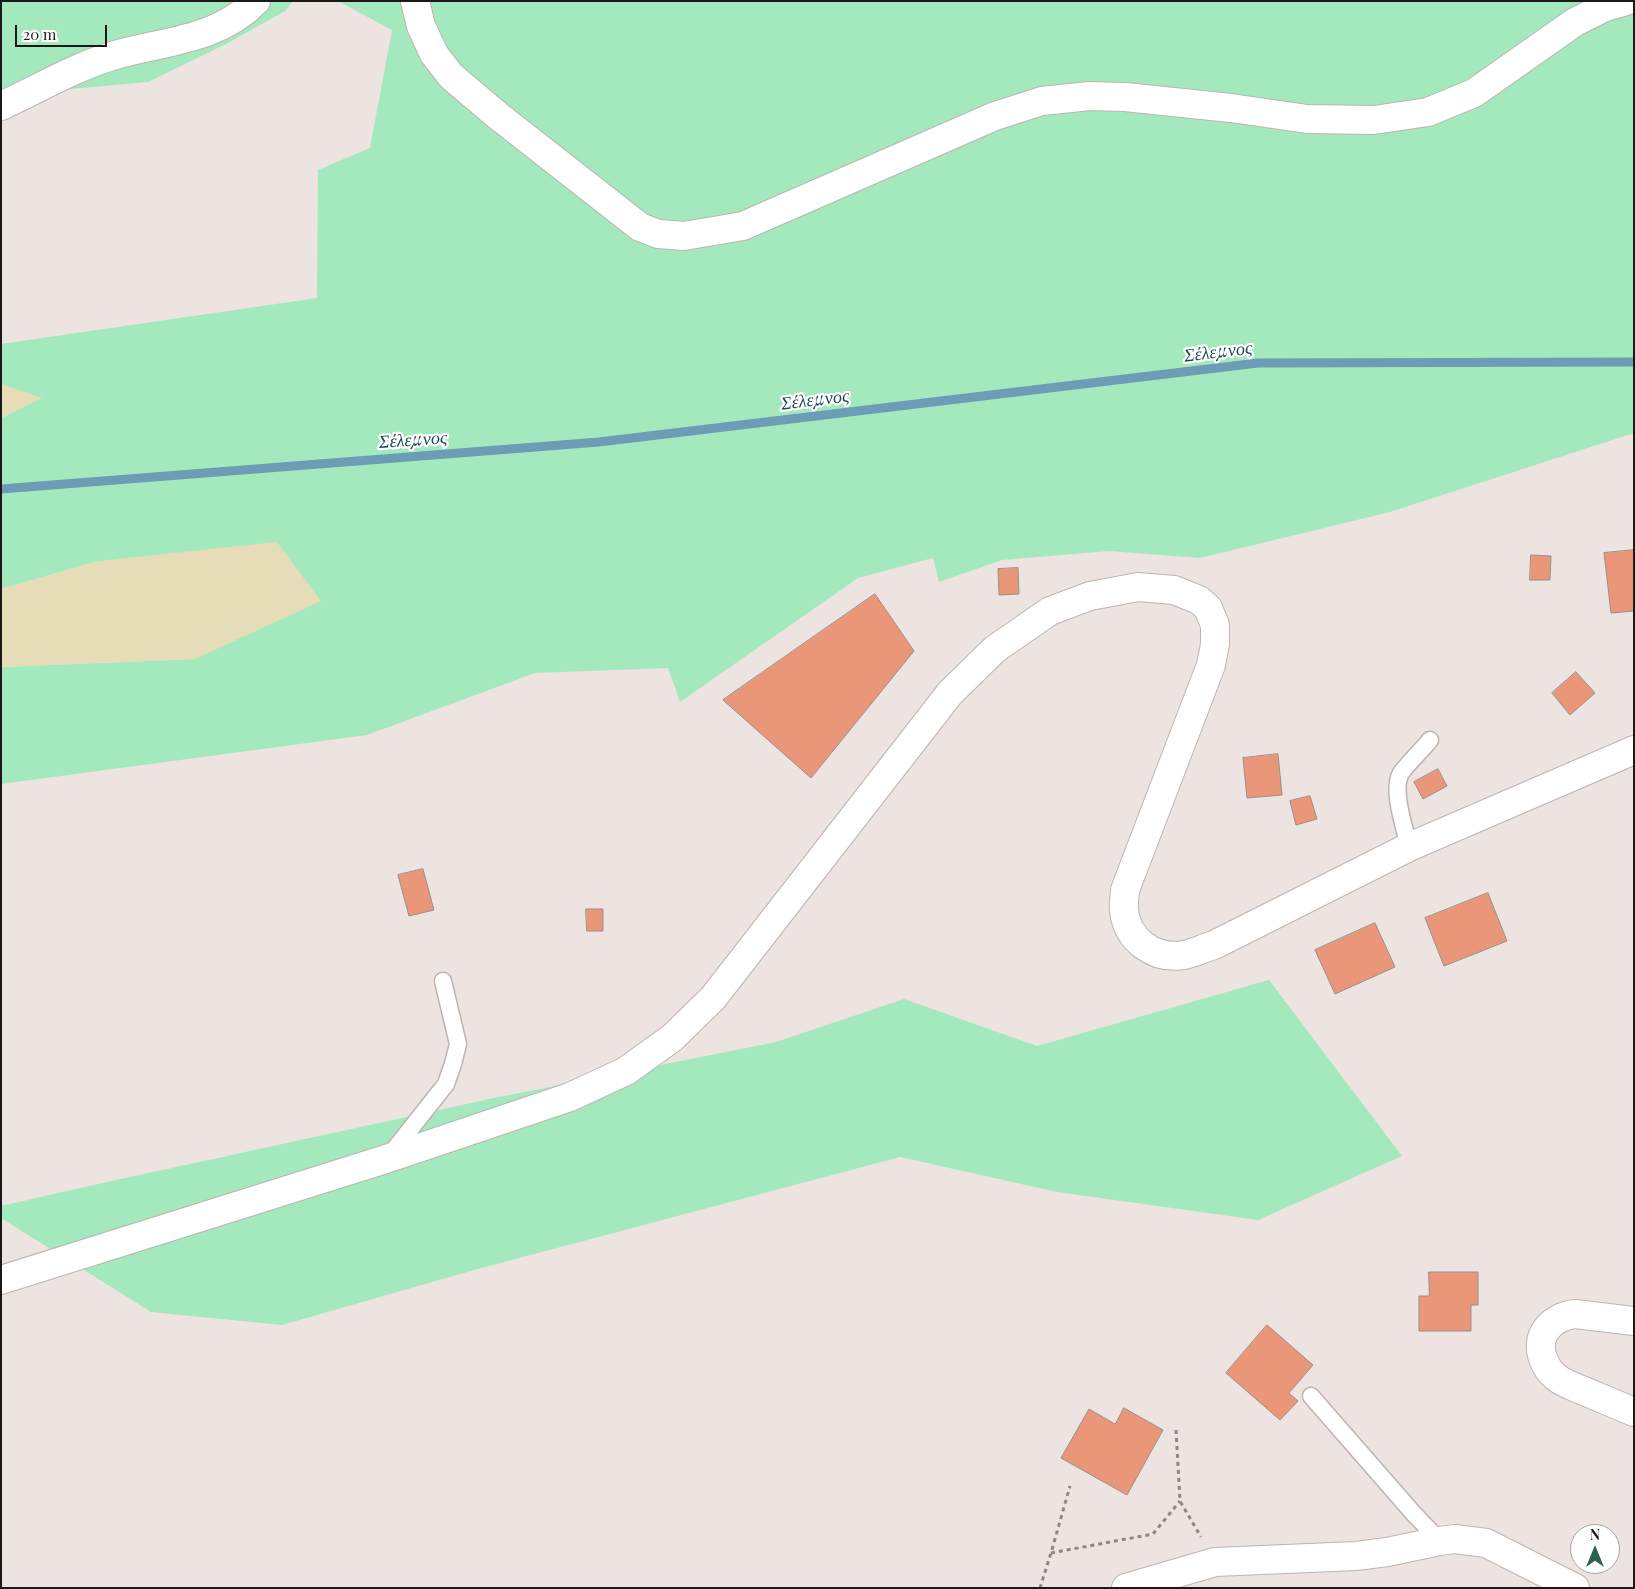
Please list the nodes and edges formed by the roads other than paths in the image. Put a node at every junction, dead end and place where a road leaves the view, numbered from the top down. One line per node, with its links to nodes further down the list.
1 (256, 1): 4 (main road)
2 (415, 1): 3 (main road)
3 (1626, 1)
4 (1, 106)
5 (1430, 740): 7 (lane)
6 (1634, 750): 7 (main road)
7 (1409, 847): 9 (main road)
8 (443, 981): 9 (lane)
9 (386, 1159): 10 (main road)
10 (1, 1280)
11 (1634, 1320): 13 (main road)
12 (1311, 1396): 14 (lane)
13 (1634, 1412)
14 (1440, 1540): 15 (main road); 16 (main road)
15 (1126, 1588)
16 (1575, 1588)

